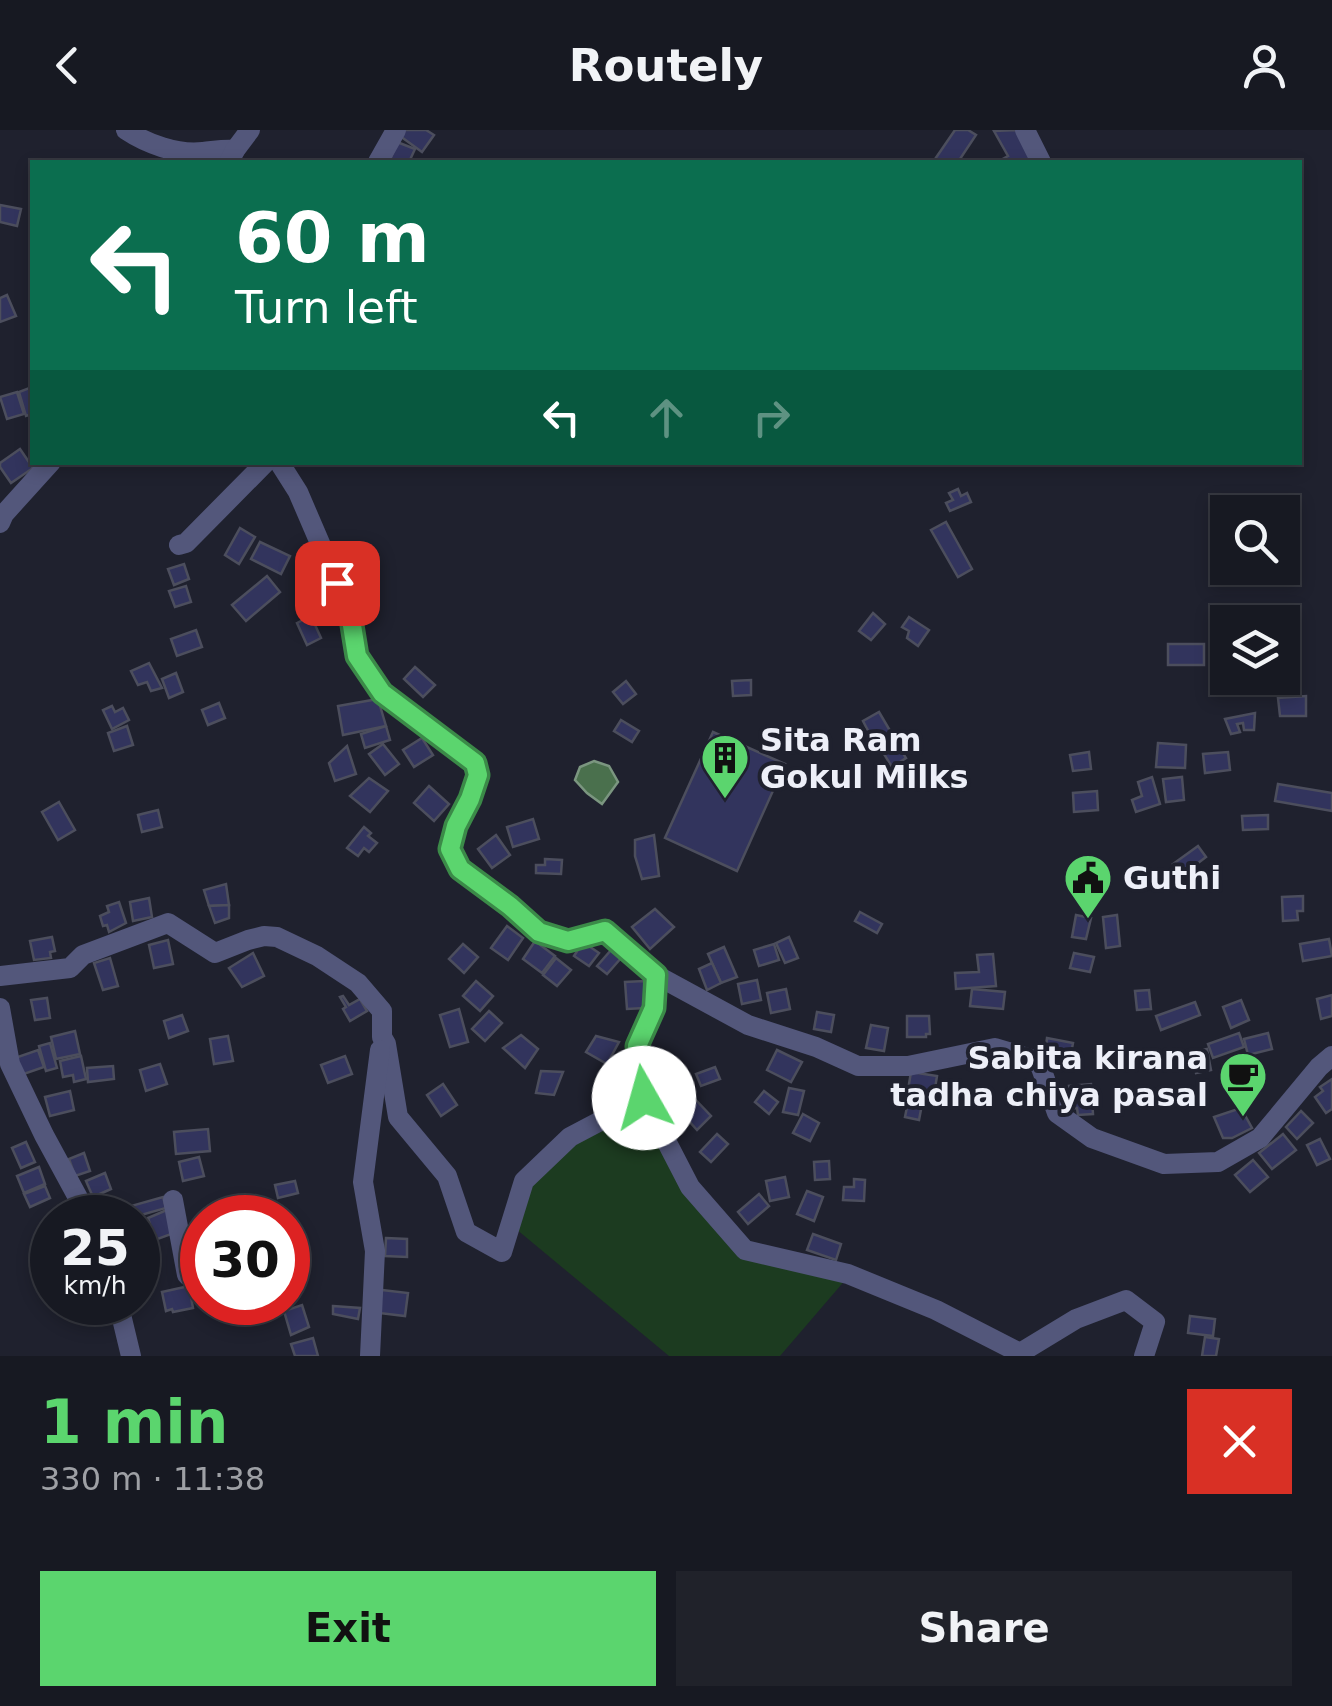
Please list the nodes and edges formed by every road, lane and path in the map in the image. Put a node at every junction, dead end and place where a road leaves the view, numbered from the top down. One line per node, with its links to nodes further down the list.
1 (126, 130): 5 (street)
2 (250, 130): 5 (street)
3 (396, 130): 6 (street)
4 (1025, 130): 7 (street)
5 (232, 156)
6 (379, 160)
7 (1040, 160)
8 (48, 465): 11 (street)
9 (263, 465): 12 (street)
10 (282, 465): 13 (street)
11 (0, 523)
12 (180, 545)
13 (656, 975): 17 (street); 18 (street)
14 (0, 976): 16 (street)
15 (0, 1008): 19 (street)
16 (382, 1037): 18 (street); 24 (street)
17 (1332, 1056)
18 (644, 1098): 25 (street)
19 (77, 1195)
20 (173, 1200): 21 (street)
21 (180, 1238)
22 (124, 1325): 23 (street)
23 (131, 1356)
24 (370, 1356)
25 (1144, 1356)

